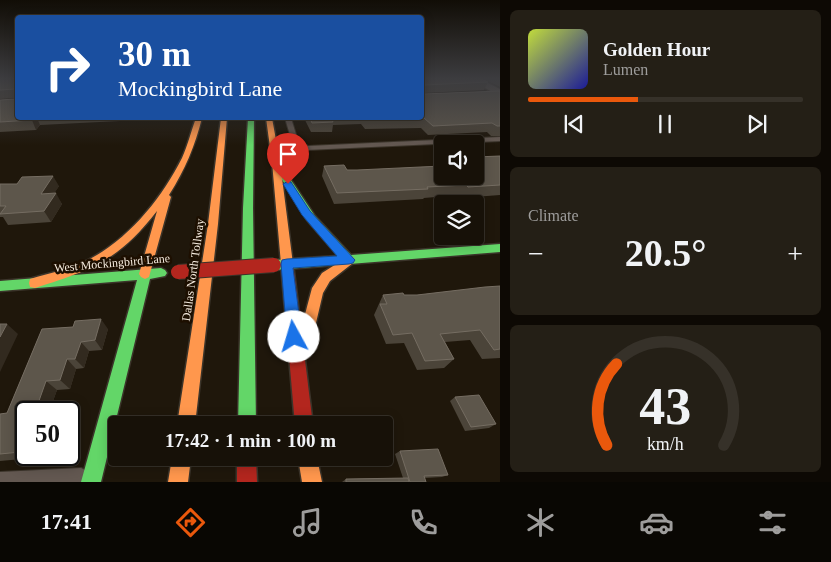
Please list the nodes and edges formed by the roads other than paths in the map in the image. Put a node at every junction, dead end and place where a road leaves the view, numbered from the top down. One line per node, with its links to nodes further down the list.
1 (198, 120): 8 (main road)
2 (224, 120): 16 (main road, Dallas North Tollway)
3 (251, 120): 17 (main road)
4 (269, 120): 7 (main road)
5 (289, 120): 6 (lane)
6 (500, 139)
7 (276, 162): 10 (main road); 11 (main road)
8 (169, 186): 12 (main road); 13 (main road)
9 (500, 248): 10 (main road, West Mockingbird Lane)
10 (349, 260): 11 (main road, West Mockingbird Lane); 15 (main road)
11 (287, 264): 12 (main road, West Mockingbird Lane, bridge); 15 (main road)
12 (145, 274): 13 (main road, West Mockingbird Lane); 22 (main road)
13 (35, 283): 14 (main road, West Mockingbird Lane)
14 (0, 286)
15 (298, 373): 18 (main road)
16 (187, 416)
17 (248, 416)
18 (303, 416)
19 (181, 466): 24 (main road)
20 (247, 466): 25 (main road)
21 (309, 466): 26 (main road)
22 (92, 479): 23 (lane)
23 (0, 481)
24 (178, 482)
25 (247, 482)
26 (312, 482)

